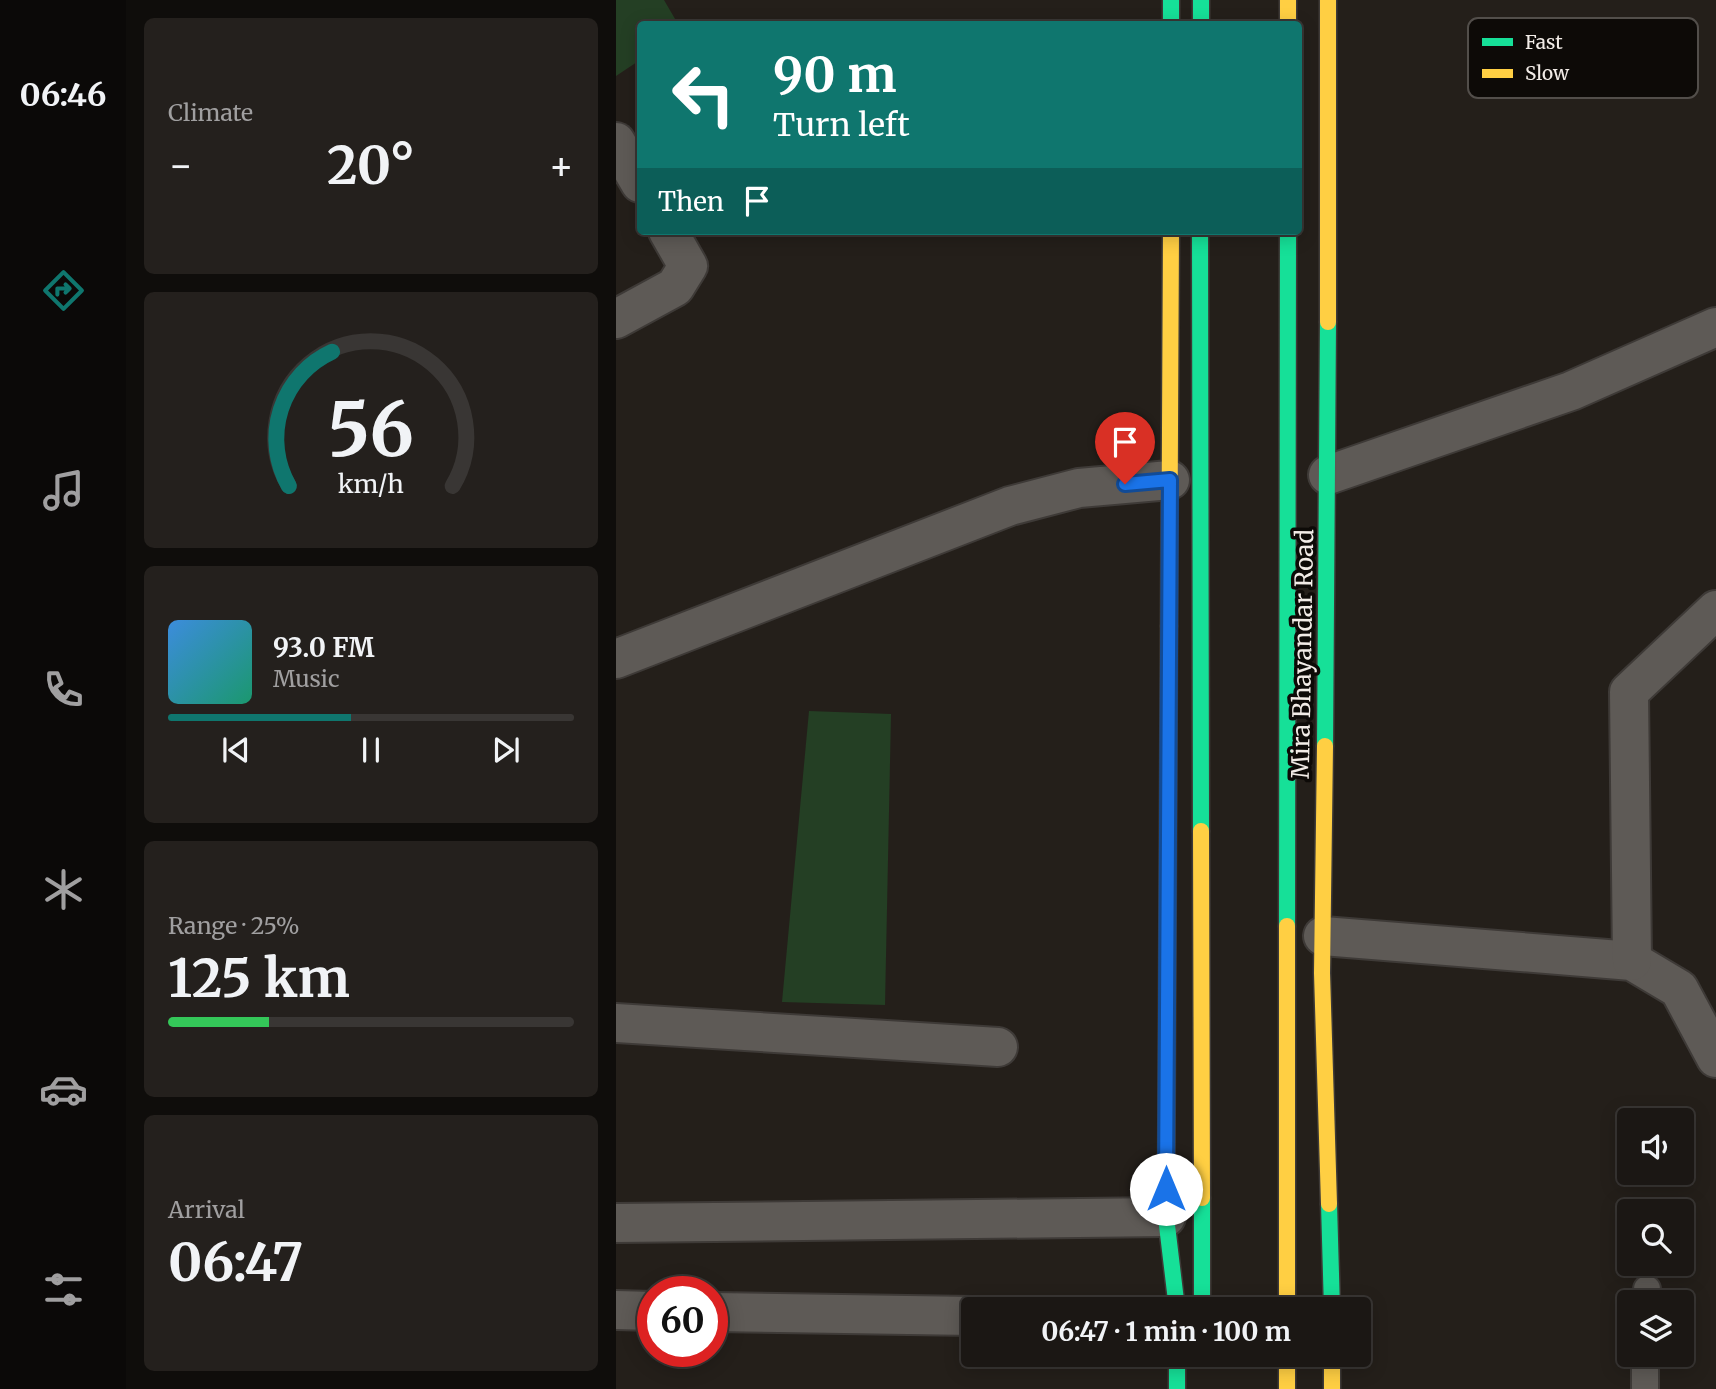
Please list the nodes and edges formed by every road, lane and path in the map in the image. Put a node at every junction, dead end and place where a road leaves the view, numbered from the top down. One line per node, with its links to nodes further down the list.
1 (1171, 0): 5 (main road)
2 (1201, 0): 6 (main road)
3 (1288, 0): 7 (main road)
4 (1328, 0): 16 (main road, Mira Bhayandar Road)
5 (1171, 21)
6 (1200, 21)
7 (1288, 21)
8 (616, 142): 9 (street)
9 (637, 178)
10 (670, 235): 14 (street)
11 (1171, 235): 17 (main road)
12 (1200, 235): 28 (main road)
13 (1288, 235): 29 (main road)
14 (616, 319)
15 (1716, 327): 16 (street)
16 (1328, 475): 20 (main road, Mira Bhayandar Road)
17 (1170, 480): 19 (street); 25 (main road)
18 (1716, 610): 21 (street)
19 (616, 659)
20 (1323, 936): 21 (street); 30 (main road, Mira Bhayandar Road)
21 (1632, 961): 24 (street)
22 (616, 1023): 23 (street)
23 (998, 1048)
24 (1716, 1058)
25 (1166, 1217): 26 (street); 27 (main road)
26 (616, 1223)
27 (1176, 1297)
28 (1202, 1297)
29 (1287, 1297)
30 (1332, 1297)
31 (616, 1310): 32 (street)
32 (637, 1311)
33 (728, 1312): 34 (street)
34 (961, 1316)
35 (1177, 1367): 39 (main road)
36 (1287, 1367): 40 (main road)
37 (1332, 1367): 41 (main road)
38 (1645, 1367): 42 (lane)
39 (1177, 1389)
40 (1287, 1389)
41 (1332, 1389)
42 (1645, 1389)

